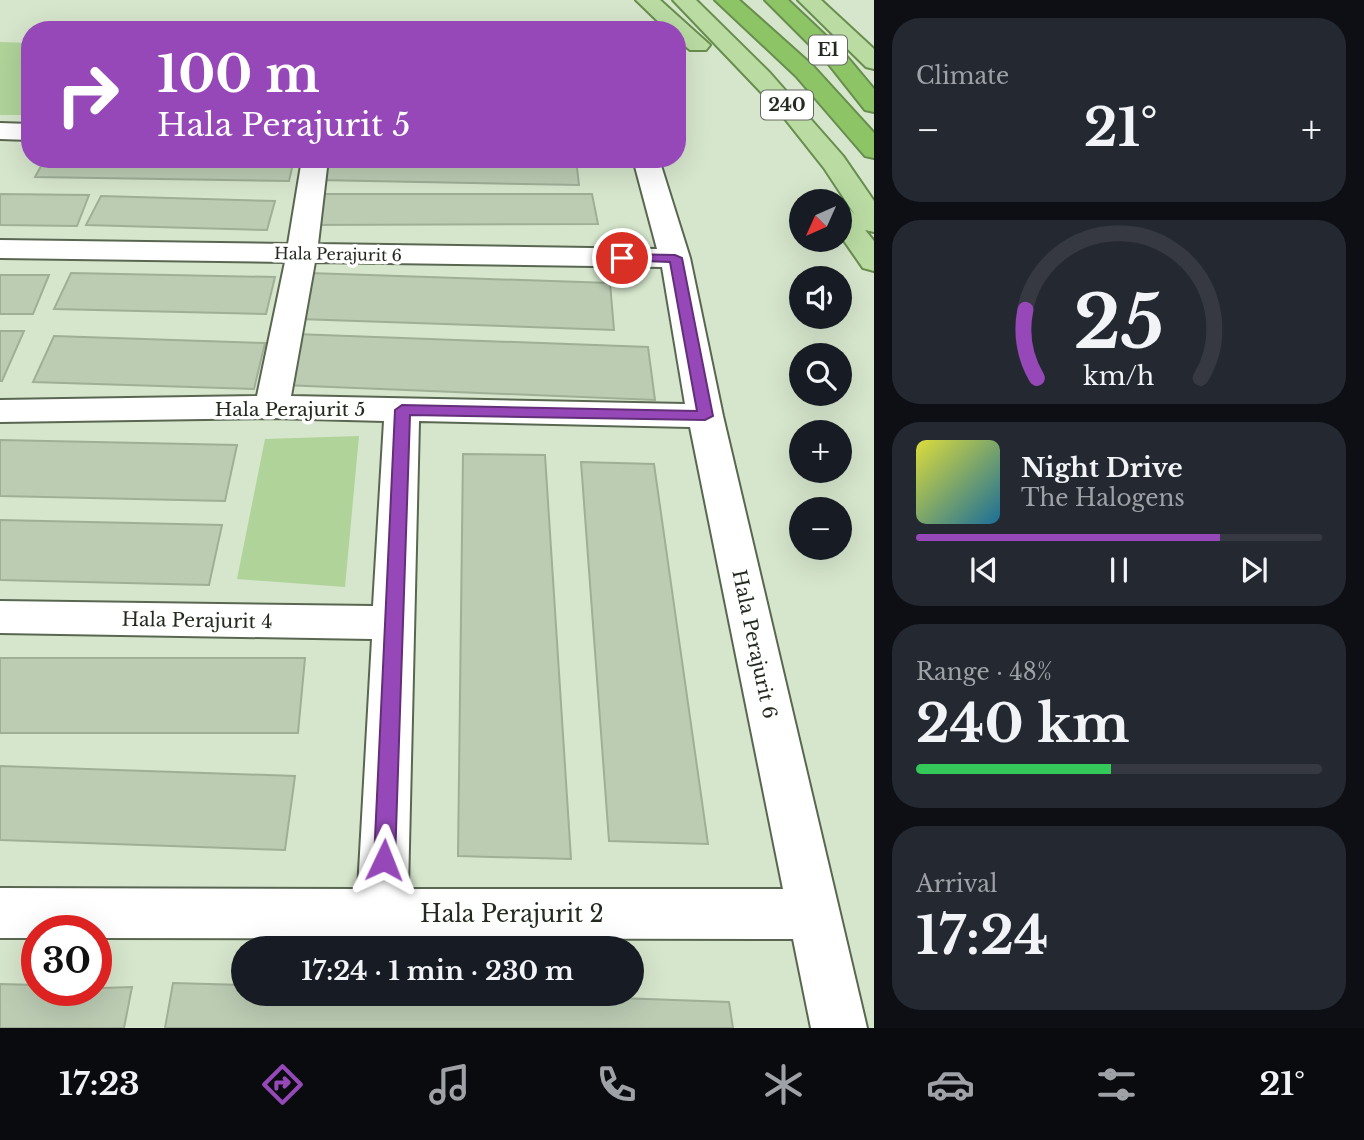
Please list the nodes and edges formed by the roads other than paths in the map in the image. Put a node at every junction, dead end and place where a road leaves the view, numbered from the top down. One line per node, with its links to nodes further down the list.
1 (646, 0): 6 (main road)
2 (684, 0): 17 (main road, 240)
3 (726, 0): 14 (highway, E1)
4 (776, 0): 10 (highway, E1)
5 (810, 1): 8 (main road); 9 (main road)
6 (672, 21)
7 (686, 33): 11 (main road)
8 (874, 46)
9 (874, 62)
10 (874, 105)
11 (760, 111)
12 (0, 131): 13 (street)
13 (21, 132)
14 (874, 150)
15 (313, 168): 20 (street)
16 (649, 168): 21 (street, Hala Perajurit 6)
17 (874, 223)
18 (852, 232): 22 (main road)
19 (0, 249): 20 (street, Hala Perajurit 6)
20 (302, 253): 21 (street, Hala Perajurit 6); 23 (street)
21 (675, 258): 26 (street, Hala Perajurit 6)
22 (874, 262)
23 (272, 407): 24 (street, Hala Perajurit 5); 25 (street, Hala Perajurit 5)
24 (402, 410): 26 (street, Hala Perajurit 5); 28 (street)
25 (0, 411)
26 (705, 416): 31 (street, Hala Perajurit 6)
27 (0, 617): 28 (street, Hala Perajurit 4)
28 (394, 623): 29 (street)
29 (383, 913): 30 (street, Hala Perajurit 2); 31 (street, Hala Perajurit 2)
30 (0, 914)
31 (814, 915): 32 (street, Hala Perajurit 6)
32 (839, 1028)

